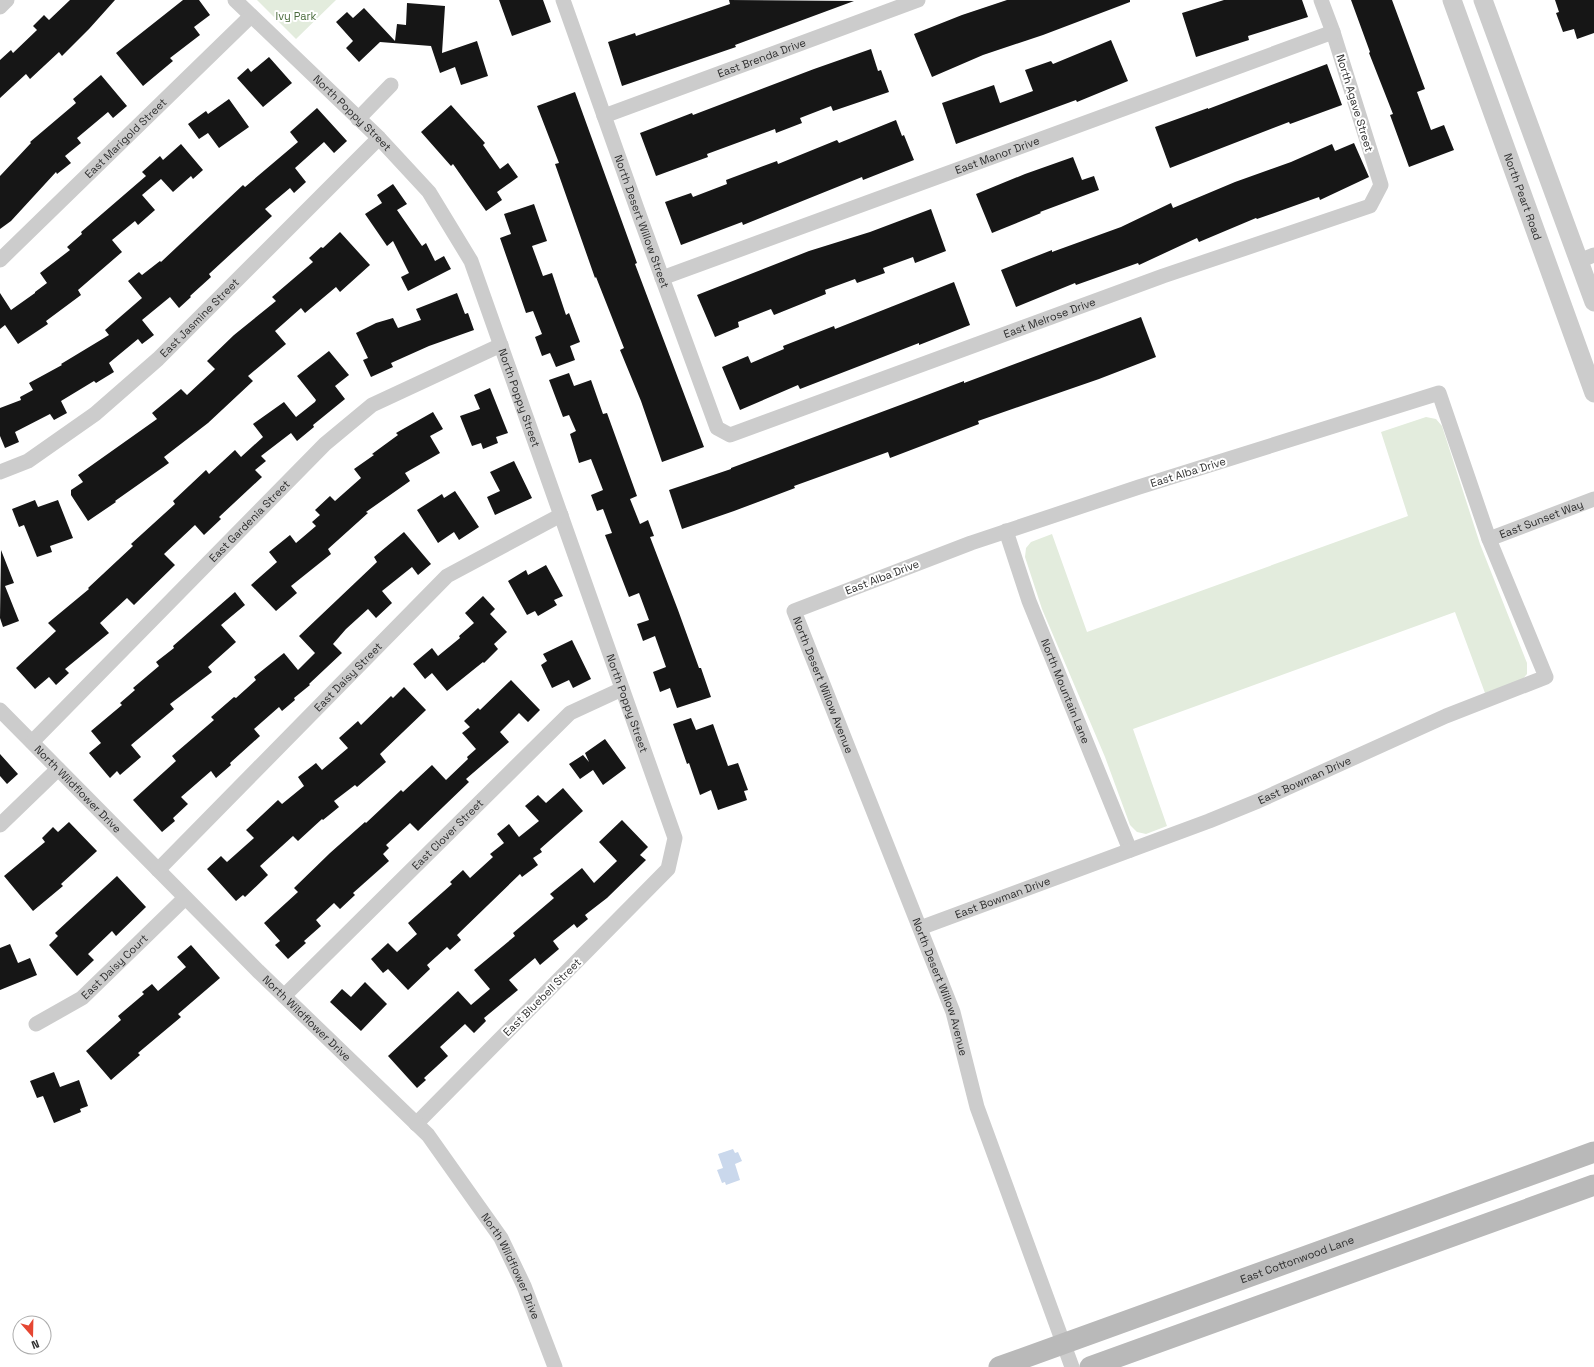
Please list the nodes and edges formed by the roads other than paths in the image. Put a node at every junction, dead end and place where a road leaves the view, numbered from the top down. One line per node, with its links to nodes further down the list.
1 (7, 0): 8 (street)
2 (235, 0): 9 (street, North Poppy Street)
3 (564, 0): 12 (street, North Desert Willow Street)
4 (918, 0): 12 (street, East Brenda Drive)
5 (1321, 0): 10 (street, North Agave Street)
6 (1452, 0): 21 (street, North Peart Road)
7 (1483, 0): 16 (street)
8 (0, 7)
9 (251, 16): 13 (street, North Poppy Street); 17 (street, East Marigold Street)
10 (1333, 32): 15 (street, North Agave Street); 18 (street, East Manor Drive)
11 (391, 85): 13 (street)
12 (604, 116): 18 (street, North Desert Willow Street)
13 (358, 118): 14 (street, North Poppy Street)
14 (379, 138): 20 (street, North Poppy Street); 23 (street, East Jasmine Street)
15 (1370, 206): 22 (street, East Melrose Drive)
16 (1587, 258): 19 (street)
17 (0, 260)
18 (662, 278): 22 (street, North Desert Willow Street)
19 (1594, 302)
20 (501, 345): 25 (street, North Poppy Street); 31 (street, East Gardenia Street)
21 (1594, 393)
22 (730, 435)
23 (0, 472)
24 (1594, 499): 27 (street, East Sunset Way)
25 (561, 514): 29 (street, North Poppy Street); 36 (street, East Daisy Street)
26 (1006, 531): 27 (street, East Alba Drive); 28 (street, East Alba Drive); 34 (street, North Mountain Lane)
27 (1489, 539): 34 (street, East Bowman Drive)
28 (794, 611): 38 (street, North Desert Willow Avenue)
29 (622, 689): 35 (street, North Poppy Street); 39 (street, East Clover Street)
30 (0, 710): 31 (street, North Wildflower Drive)
31 (32, 742): 32 (street, North Wildflower Drive)
32 (58, 769): 33 (street); 36 (street, North Wildflower Drive)
33 (0, 825)
34 (1130, 850): 38 (street, East Bowman Drive)
35 (668, 869): 41 (street, East Bluebell Street)
36 (158, 870): 37 (street, North Wildflower Drive)
37 (186, 898): 39 (street, North Wildflower Drive); 40 (street, East Daisy Court)
38 (920, 928): 44 (street, North Desert Willow Avenue)
39 (284, 996): 41 (street, North Wildflower Drive)
40 (36, 1024)
41 (416, 1124): 45 (street, North Wildflower Drive)
42 (1594, 1152): 44 (main road, East Cottonwood Lane)
43 (1594, 1184): 48 (main road)
44 (1063, 1344): 46 (main road, East Cottonwood Lane); 47 (street, North Desert Willow Avenue)
45 (555, 1367)
46 (999, 1367)
47 (1072, 1367)
48 (1090, 1367)

